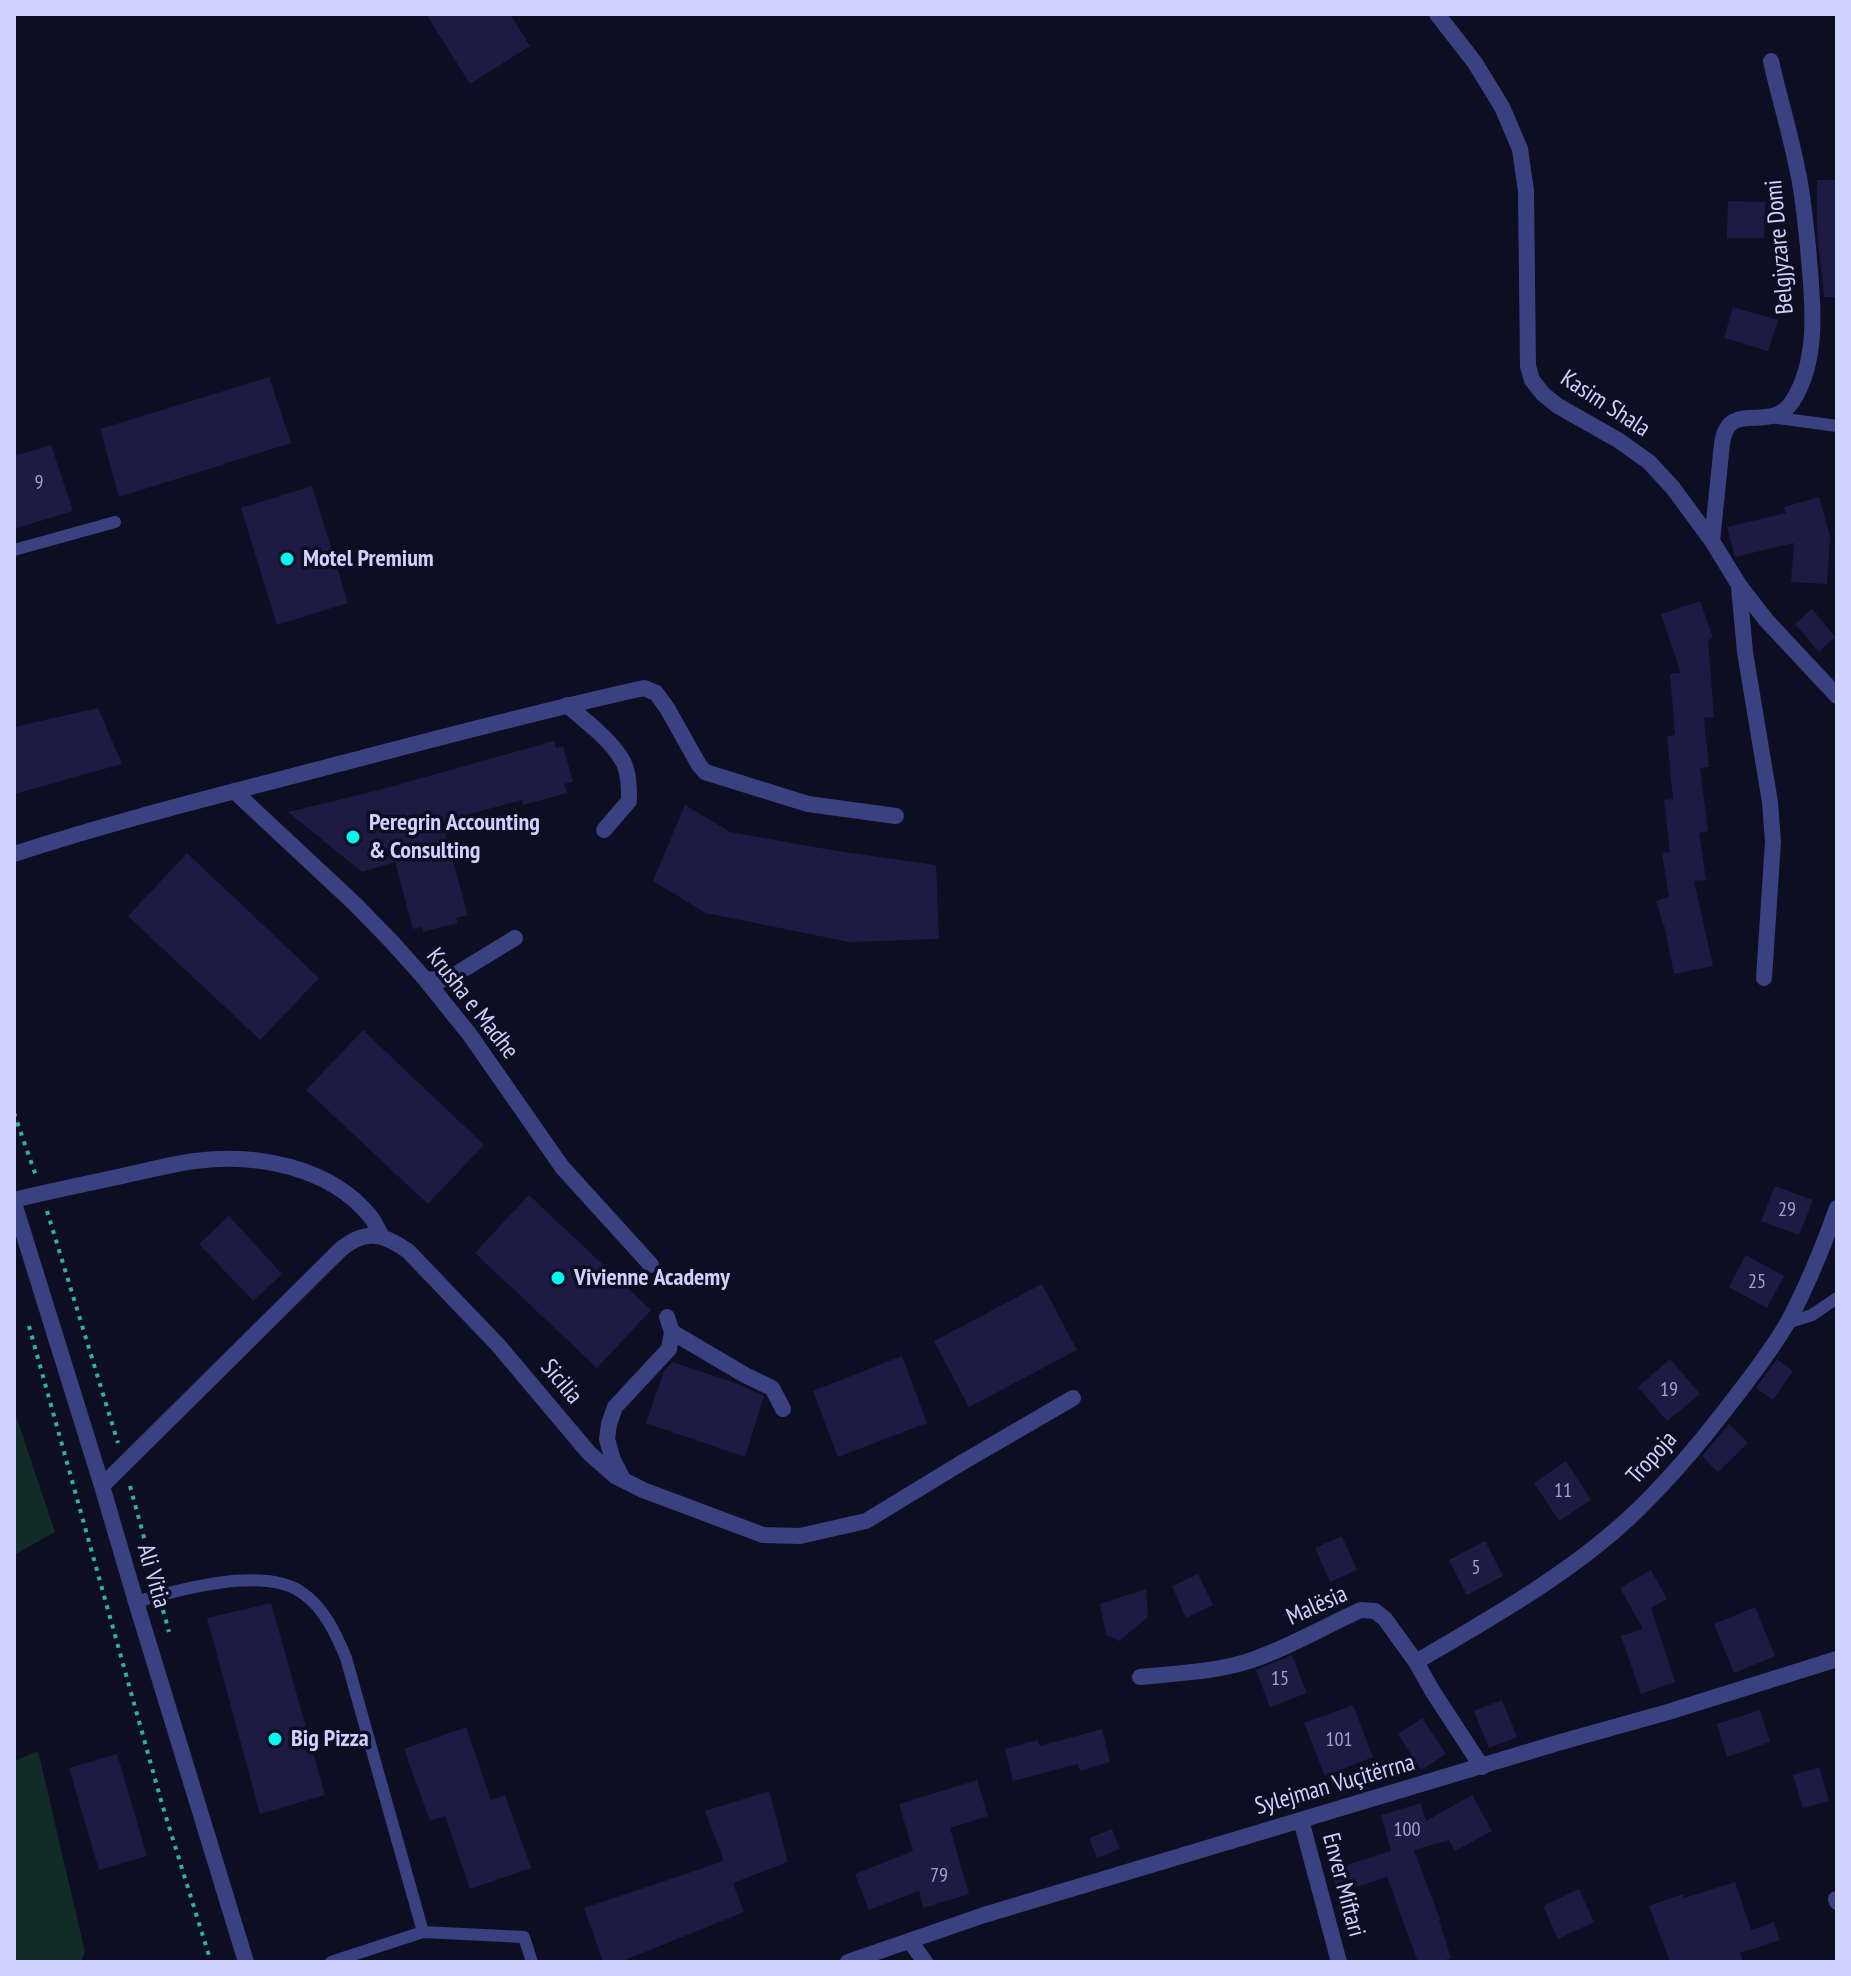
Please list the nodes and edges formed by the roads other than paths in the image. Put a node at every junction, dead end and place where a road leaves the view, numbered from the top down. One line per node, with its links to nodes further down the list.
1 (1437, 14): 6 (street, Kasim Shala)
2 (1771, 61): 3 (street, Belgjyzare Domi)
3 (1771, 417): 4 (lane); 6 (street)
4 (1837, 426)
5 (115, 522): 7 (lane)
6 (1712, 541): 8 (street, Kasim Shala)
7 (14, 550)
8 (1739, 585): 9 (street, Kasim Shala); 16 (street)
9 (1837, 696)
10 (567, 705): 11 (street); 12 (street); 13 (street)
11 (234, 791): 14 (street); 17 (street, Krusha e Madhe)
12 (896, 816)
13 (604, 830)
14 (14, 854)
15 (515, 938): 17 (street)
16 (1764, 978)
17 (425, 979): 21 (street, Krusha e Madhe)
18 (14, 1201): 20 (street); 27 (street, Ali Vitia)
19 (1837, 1208): 23 (street, Tropoja)
20 (382, 1237): 26 (street, Sicilia); 27 (street)
21 (651, 1265)
22 (1837, 1298): 23 (lane)
23 (1787, 1323): 30 (street, Tropoja)
24 (1073, 1398): 26 (street, Sicilia)
25 (783, 1409): 26 (street)
26 (623, 1480)
27 (102, 1486): 28 (street, Ali Vitia)
28 (136, 1602): 34 (lane); 36 (street, Ali Vitia)
29 (1837, 1659): 32 (street, Sylejman Vuçitërrna)
30 (1416, 1662): 31 (street, Malësia); 32 (street, Malësia)
31 (1140, 1677)
32 (1482, 1767): 33 (street, Sylejman Vuçitërrna)
33 (1301, 1820): 35 (street, Sylejman Vuçitërrna); 41 (street, Enver Miftari)
34 (423, 1932): 37 (lane); 38 (lane)
35 (910, 1941): 39 (street, Sylejman Vuçitërrna); 40 (street)
36 (246, 1962)
37 (331, 1962)
38 (532, 1962)
39 (848, 1962)
40 (925, 1962)
41 (1339, 1962)

